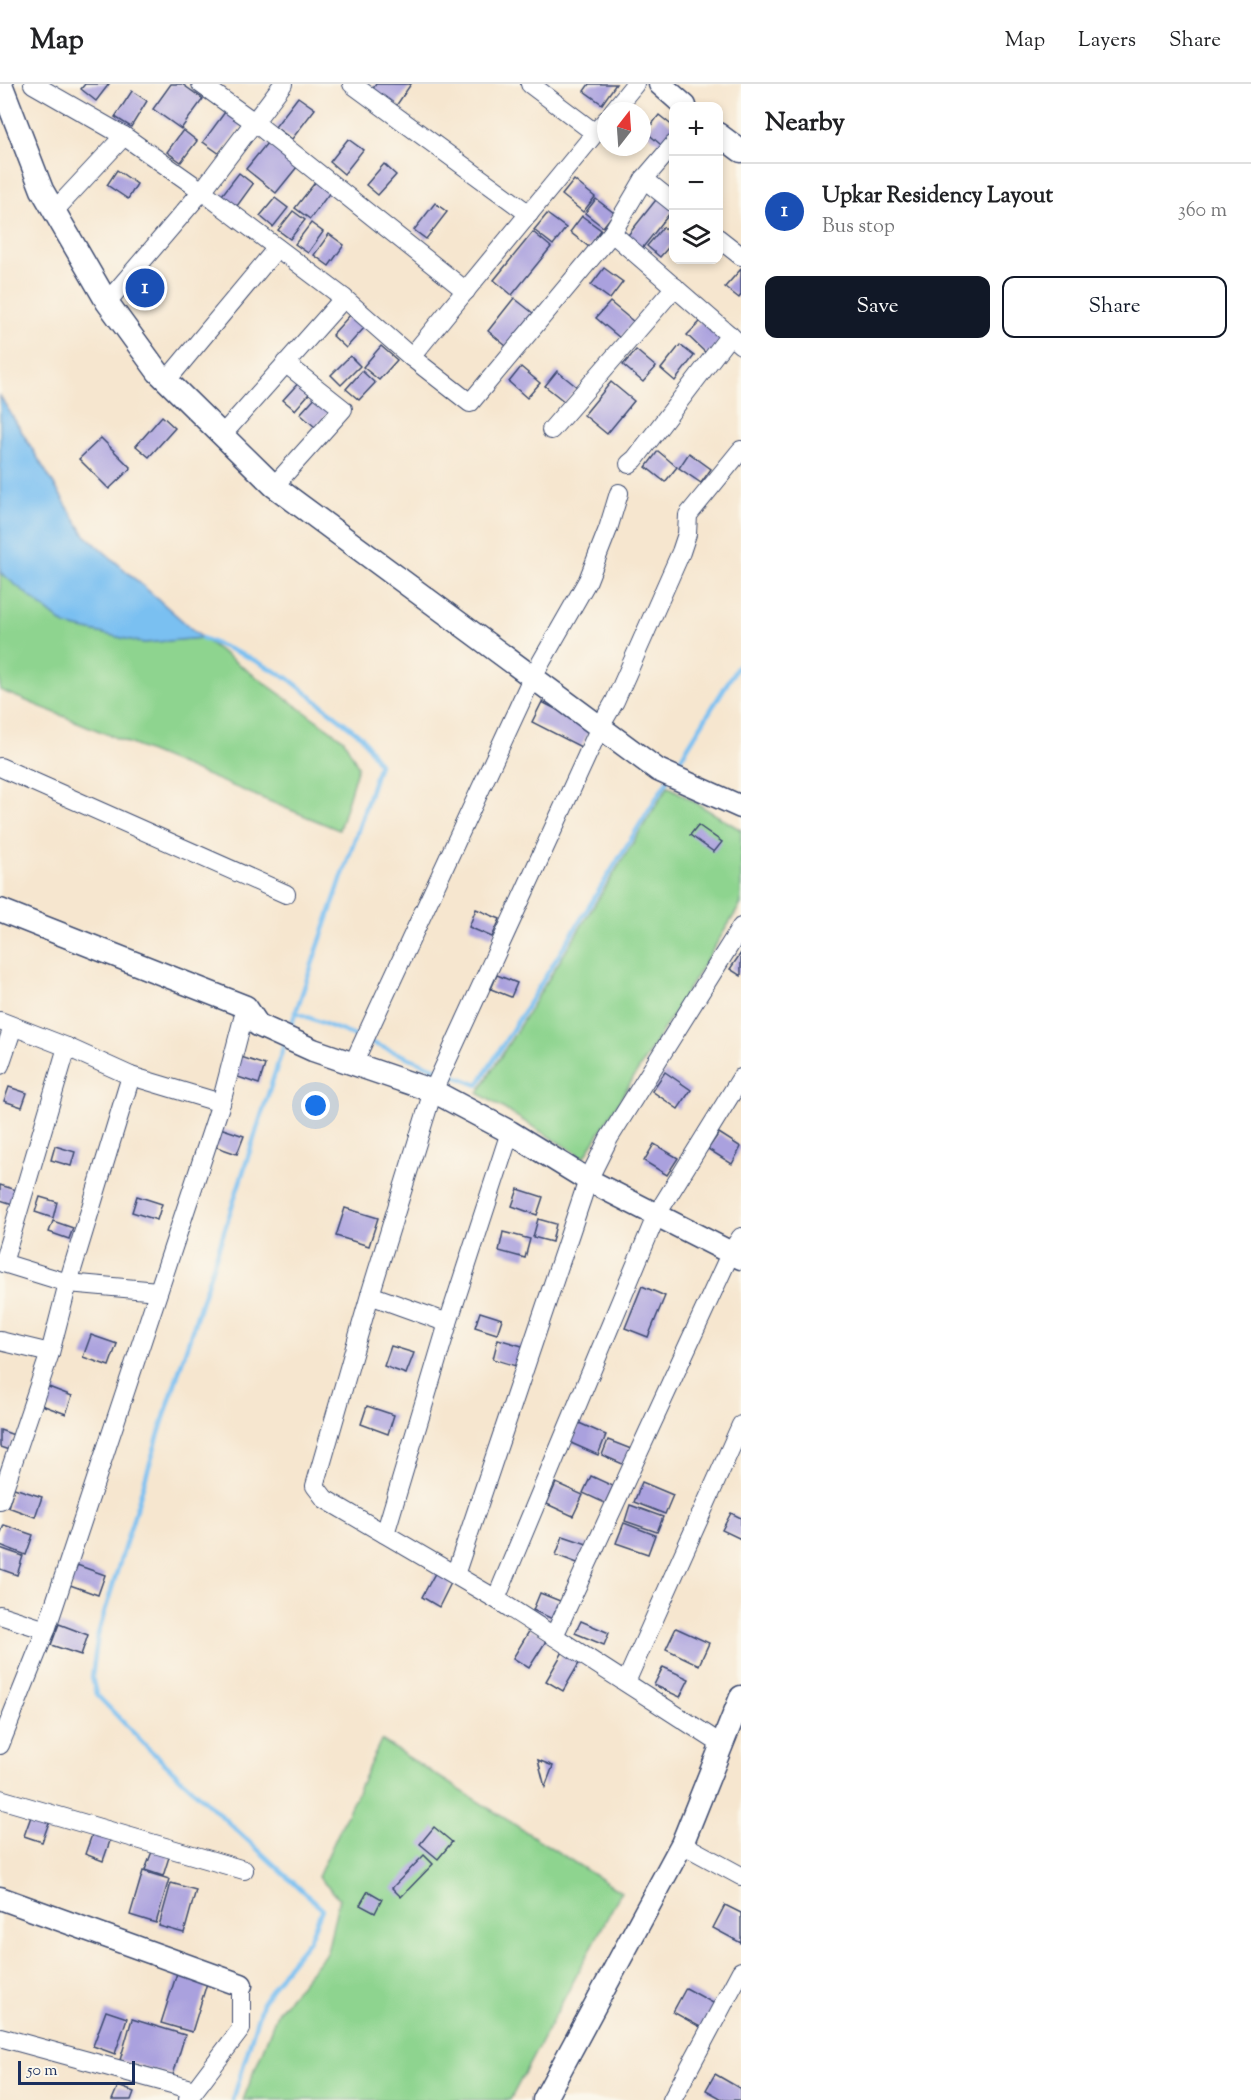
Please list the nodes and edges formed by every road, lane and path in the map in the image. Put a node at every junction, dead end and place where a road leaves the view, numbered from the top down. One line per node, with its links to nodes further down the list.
1 (1, 84): 21 (street)
2 (33, 84): 14 (street)
3 (201, 84): 11 (street)
4 (283, 84): 11 (street)
5 (352, 84): 22 (street)
6 (530, 84): 12 (street)
7 (635, 84): 9 (street)
8 (660, 84): 10 (street)
9 (620, 102)
10 (680, 102)
11 (254, 122): 19 (street); 28 (street)
12 (597, 124)
13 (597, 131): 22 (street)
14 (124, 136): 19 (street); 21 (street)
15 (723, 137): 16 (street)
16 (740, 149)
17 (669, 150): 18 (street)
18 (644, 179): 20 (street); 23 (street)
19 (202, 191): 25 (street); 30 (street)
20 (669, 198)
21 (54, 211): 30 (street)
22 (529, 214): 28 (street)
23 (612, 233): 27 (street); 32 (street)
24 (723, 242): 26 (street)
25 (277, 248): 29 (street); 34 (street)
26 (741, 256)
27 (675, 287): 31 (street); 35 (street)
28 (466, 291): 32 (street)
29 (344, 298): 32 (street); 33 (street)
30 (107, 302): 34 (street)
31 (735, 340): 38 (street)
32 (411, 357)
33 (285, 363): 36 (street); 39 (street)
34 (166, 380): 36 (street)
35 (551, 430)
36 (222, 435): 39 (street)
37 (741, 450): 42 (street)
38 (629, 464)
39 (274, 486): 41 (street)
40 (619, 493): 41 (street)
41 (532, 678): 42 (street); 51 (street)
42 (600, 727): 44 (street); 55 (street)
43 (0, 768): 45 (street)
44 (741, 807)
45 (286, 894)
46 (0, 910): 48 (street)
47 (741, 927): 58 (street)
48 (246, 1007): 51 (street); 56 (street)
49 (6, 1024): 50 (street); 52 (street)
50 (67, 1047): 53 (street); 61 (street)
51 (353, 1064): 55 (street)
52 (0, 1065)
53 (131, 1076): 56 (street); 62 (street)
54 (741, 1078): 59 (street)
55 (433, 1092): 57 (street); 64 (street)
56 (220, 1103): 63 (street)
57 (510, 1132): 58 (street); 65 (street)
58 (588, 1180): 59 (street); 71 (street)
59 (657, 1214): 60 (street); 72 (street)
60 (738, 1249): 75 (street)
61 (1, 1263): 62 (street)
62 (68, 1283): 63 (street); 67 (street)
63 (158, 1292): 74 (street)
64 (370, 1295): 65 (street); 70 (street)
65 (448, 1323): 70 (street)
66 (0, 1341): 67 (street)
67 (50, 1353): 69 (street)
68 (741, 1425): 76 (street)
69 (0, 1500)
70 (385, 1534): 71 (street)
71 (455, 1575): 72 (street)
72 (496, 1599): 75 (street)
73 (0, 1616): 74 (street)
74 (46, 1630): 79 (street)
75 (554, 1636): 76 (street)
76 (626, 1682): 78 (street)
77 (741, 1697): 78 (street)
78 (721, 1744): 81 (street)
79 (0, 1745)
80 (0, 1799): 82 (street)
81 (682, 1844): 83 (street); 89 (street)
82 (244, 1870)
83 (741, 1876)
84 (0, 1898): 86 (street)
85 (741, 1971): 90 (street)
86 (241, 1985): 88 (street)
87 (0, 2037): 88 (street)
88 (190, 2095)
89 (544, 2100)
90 (672, 2100)

